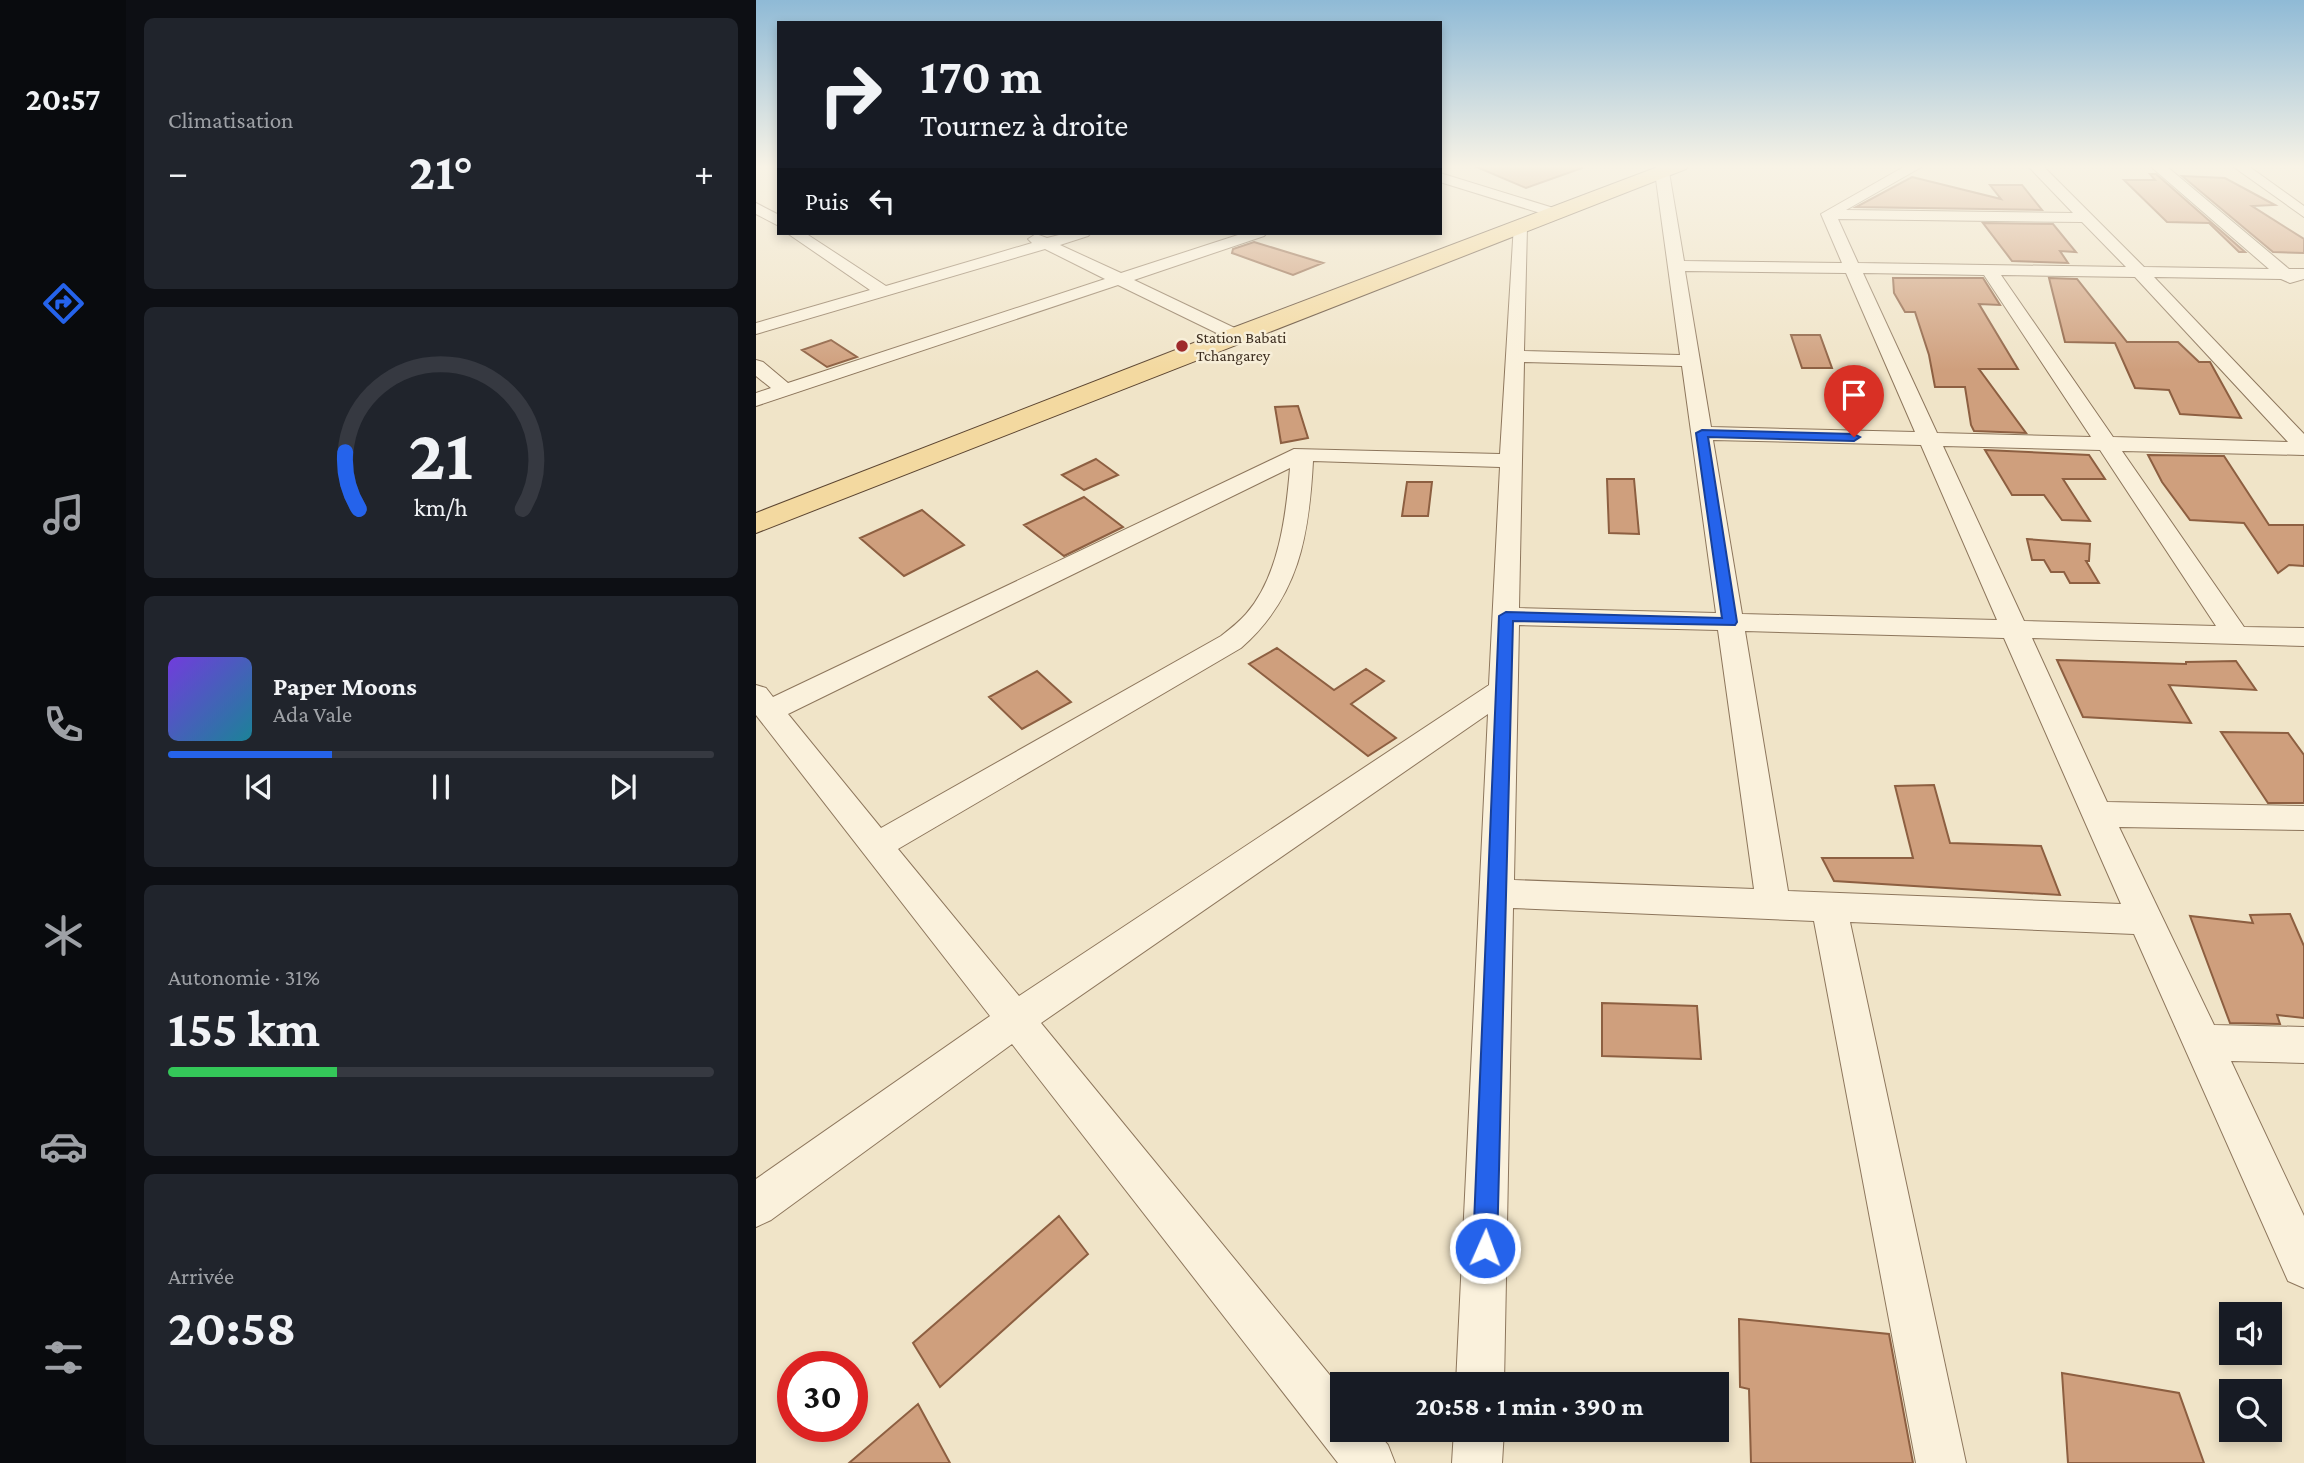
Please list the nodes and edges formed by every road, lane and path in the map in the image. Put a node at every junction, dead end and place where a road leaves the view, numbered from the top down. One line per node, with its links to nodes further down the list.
1 (1503, 233): 22 (main road)
2 (1519, 233): 23 (street)
3 (1674, 233): 12 (street)
4 (1837, 233): 13 (street)
5 (2102, 233): 15 (street)
6 (2236, 233): 16 (street)
7 (798, 235): 20 (street)
8 (1027, 235): 11 (street)
9 (1076, 235): 11 (street)
10 (1253, 235): 18 (street)
11 (1046, 244): 18 (street); 20 (street)
12 (1676, 266): 13 (street); 24 (street)
13 (1852, 268): 14 (street); 29 (street)
14 (1989, 270): 15 (street); 30 (street)
15 (2140, 272): 16 (street); 31 (street)
16 (2284, 274): 17 (street); 19 (street)
17 (2304, 274)
18 (1119, 279): 22 (street); 26 (street)
19 (2304, 290)
20 (884, 292): 21 (street)
21 (756, 329)
22 (1235, 335): 34 (main road)
23 (1514, 356): 24 (street); 33 (street)
24 (1691, 361): 28 (street)
25 (756, 366): 26 (street)
26 (785, 390): 27 (street)
27 (756, 400)
28 (1702, 433): 29 (street); 36 (street)
29 (1930, 439): 30 (street); 37 (street)
30 (2107, 445): 31 (street); 38 (street)
31 (2304, 448)
32 (1302, 454): 33 (street); 41 (street); 44 (street)
33 (1511, 461): 35 (street)
34 (756, 524)
35 (1506, 616): 36 (street); 40 (street)
36 (1730, 622): 37 (street); 46 (street)
37 (2016, 630): 38 (street); 42 (street)
38 (2236, 635): 39 (street)
39 (2304, 637)
40 (1504, 689): 45 (street); 49 (street)
41 (762, 703): 44 (street)
42 (2097, 814): 43 (street); 48 (street)
43 (2304, 818)
44 (877, 846): 49 (street)
45 (1497, 892): 46 (street); 54 (street)
46 (1773, 904): 47 (street)
47 (1829, 907): 48 (street); 60 (street)
48 (2148, 920): 50 (street)
49 (1016, 1020): 52 (street); 55 (street)
50 (2204, 1043): 51 (street); 53 (street)
51 (2304, 1045)
52 (756, 1205)
53 (2304, 1265)
54 (1480, 1372)
55 (1330, 1413)
56 (1353, 1442): 58 (street)
57 (1478, 1442): 59 (street)
58 (1370, 1463)
59 (1477, 1463)
60 (1941, 1463)

